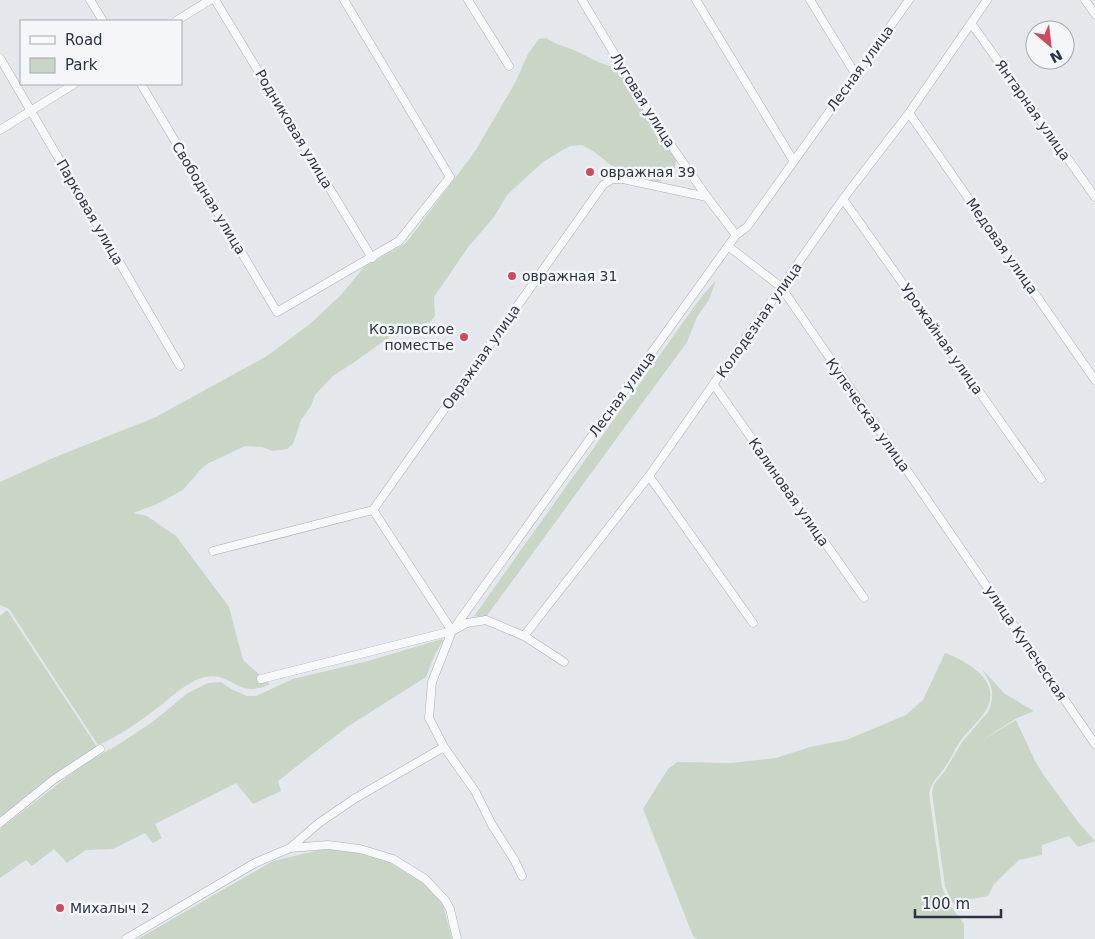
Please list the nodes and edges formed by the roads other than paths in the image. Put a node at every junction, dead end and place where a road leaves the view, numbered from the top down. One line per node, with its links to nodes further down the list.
1 (90, 0): 13 (street)
2 (210, 0): 14 (street)
3 (215, 0): 30 (street, Родниковая улица)
4 (344, 0): 30 (street)
5 (468, 0): 17 (street)
6 (582, 0): 25 (street, Луговая улица)
7 (696, 0): 24 (street)
8 (810, 0): 18 (street)
9 (909, 0): 18 (street, Лесная улица)
10 (987, 0): 15 (street, Колодезная улица)
11 (1085, 0): 12 (street)
12 (1095, 14)
13 (102, 20)
14 (178, 20)
15 (971, 24): 22 (street, Колодезная улица); 26 (street, Янтарная улица)
16 (0, 58): 21 (street, Парковая улица)
17 (509, 66)
18 (856, 75): 24 (street, Лесная улица)
19 (72, 85): 21 (street)
20 (142, 85): 30 (street, Свободная улица)
21 (32, 110): 23 (street); 32 (street, Парковая улица)
22 (909, 113): 27 (street, Колодезная улица); 33 (street, Медовая улица)
23 (0, 130)
24 (794, 160): 28 (street, Лесная улица)
25 (707, 197): 28 (street); 37 (street, Овражная улица)
26 (1095, 197)
27 (843, 199): 31 (street, Колодезная улица); 36 (street, Урожайная улица)
28 (736, 235): 29 (street, Лесная улица)
29 (728, 246): 31 (street, Купеческая улица); 42 (street, Лесная улица)
30 (372, 258)
31 (781, 287): 34 (street, Колодезная улица); 38 (street, Купеческая улица)
32 (180, 366)
33 (1095, 380)
34 (714, 386): 35 (street, Колодезная улица); 40 (street, Калиновая улица)
35 (649, 476): 41 (street); 43 (street, Колодезная улица)
36 (1041, 479)
37 (373, 510): 39 (street); 42 (street)
38 (956, 542): 46 (street, улица Купеческая)
39 (213, 551)
40 (864, 598)
41 (753, 623)
42 (452, 631): 43 (street); 45 (street); 47 (street, Лесная улица)
43 (524, 636): 44 (street)
44 (564, 662)
45 (261, 679)
46 (1095, 744)
47 (444, 747): 50 (street); 51 (street, Лесная улица)
48 (100, 749): 49 (street)
49 (0, 823)
50 (290, 848): 52 (street); 53 (street)
51 (522, 876)
52 (126, 939)
53 (457, 939)

